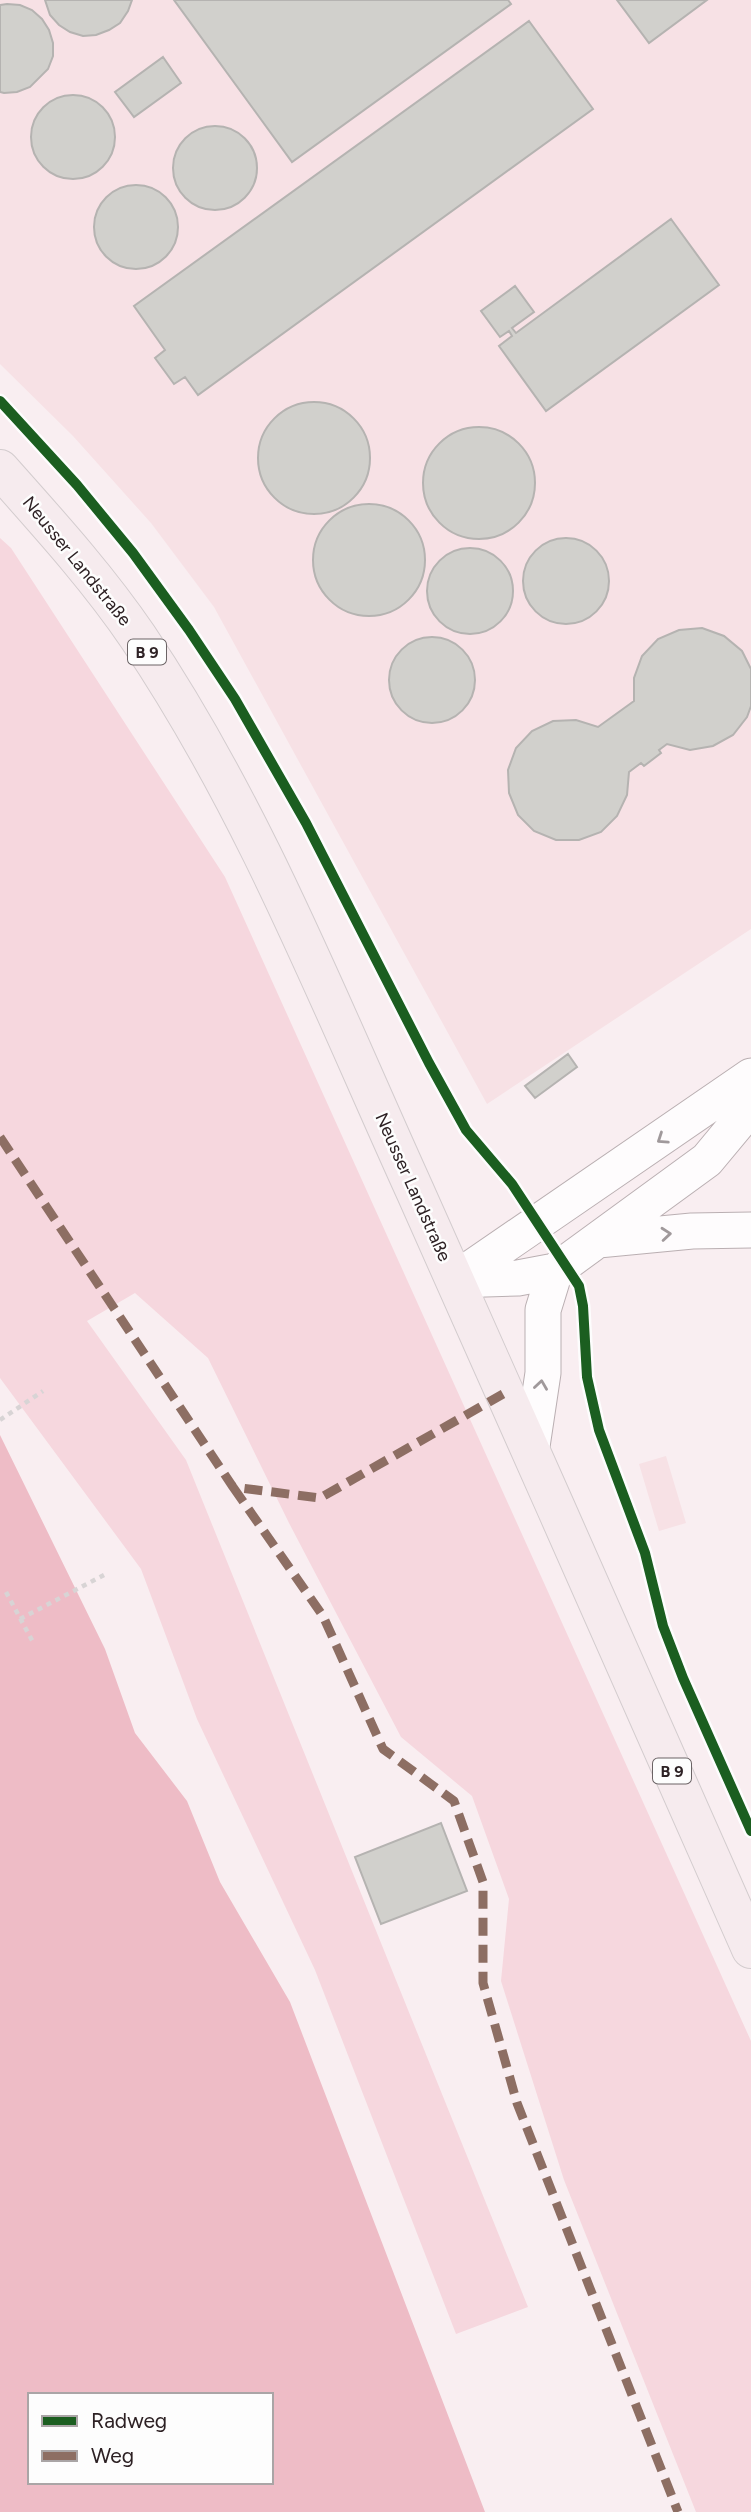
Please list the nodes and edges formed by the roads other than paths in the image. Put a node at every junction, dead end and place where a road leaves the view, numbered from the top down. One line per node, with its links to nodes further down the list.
1 (0, 469): 7 (main road, Neusser Landstraße / B 9)
2 (751, 1076): 3 (lane)
3 (739, 1119): 5 (lane); 7 (lane, one-way to 7)
4 (751, 1230): 5 (lane, one-way to 4)
5 (598, 1240): 6 (lane)
6 (555, 1271): 7 (lane); 8 (lane, one-way to 6)
7 (454, 1280): 8 (main road, Neusser Landstraße / B 9)
8 (531, 1453): 9 (main road, Neusser Landstraße / B 9)
9 (751, 1949)

